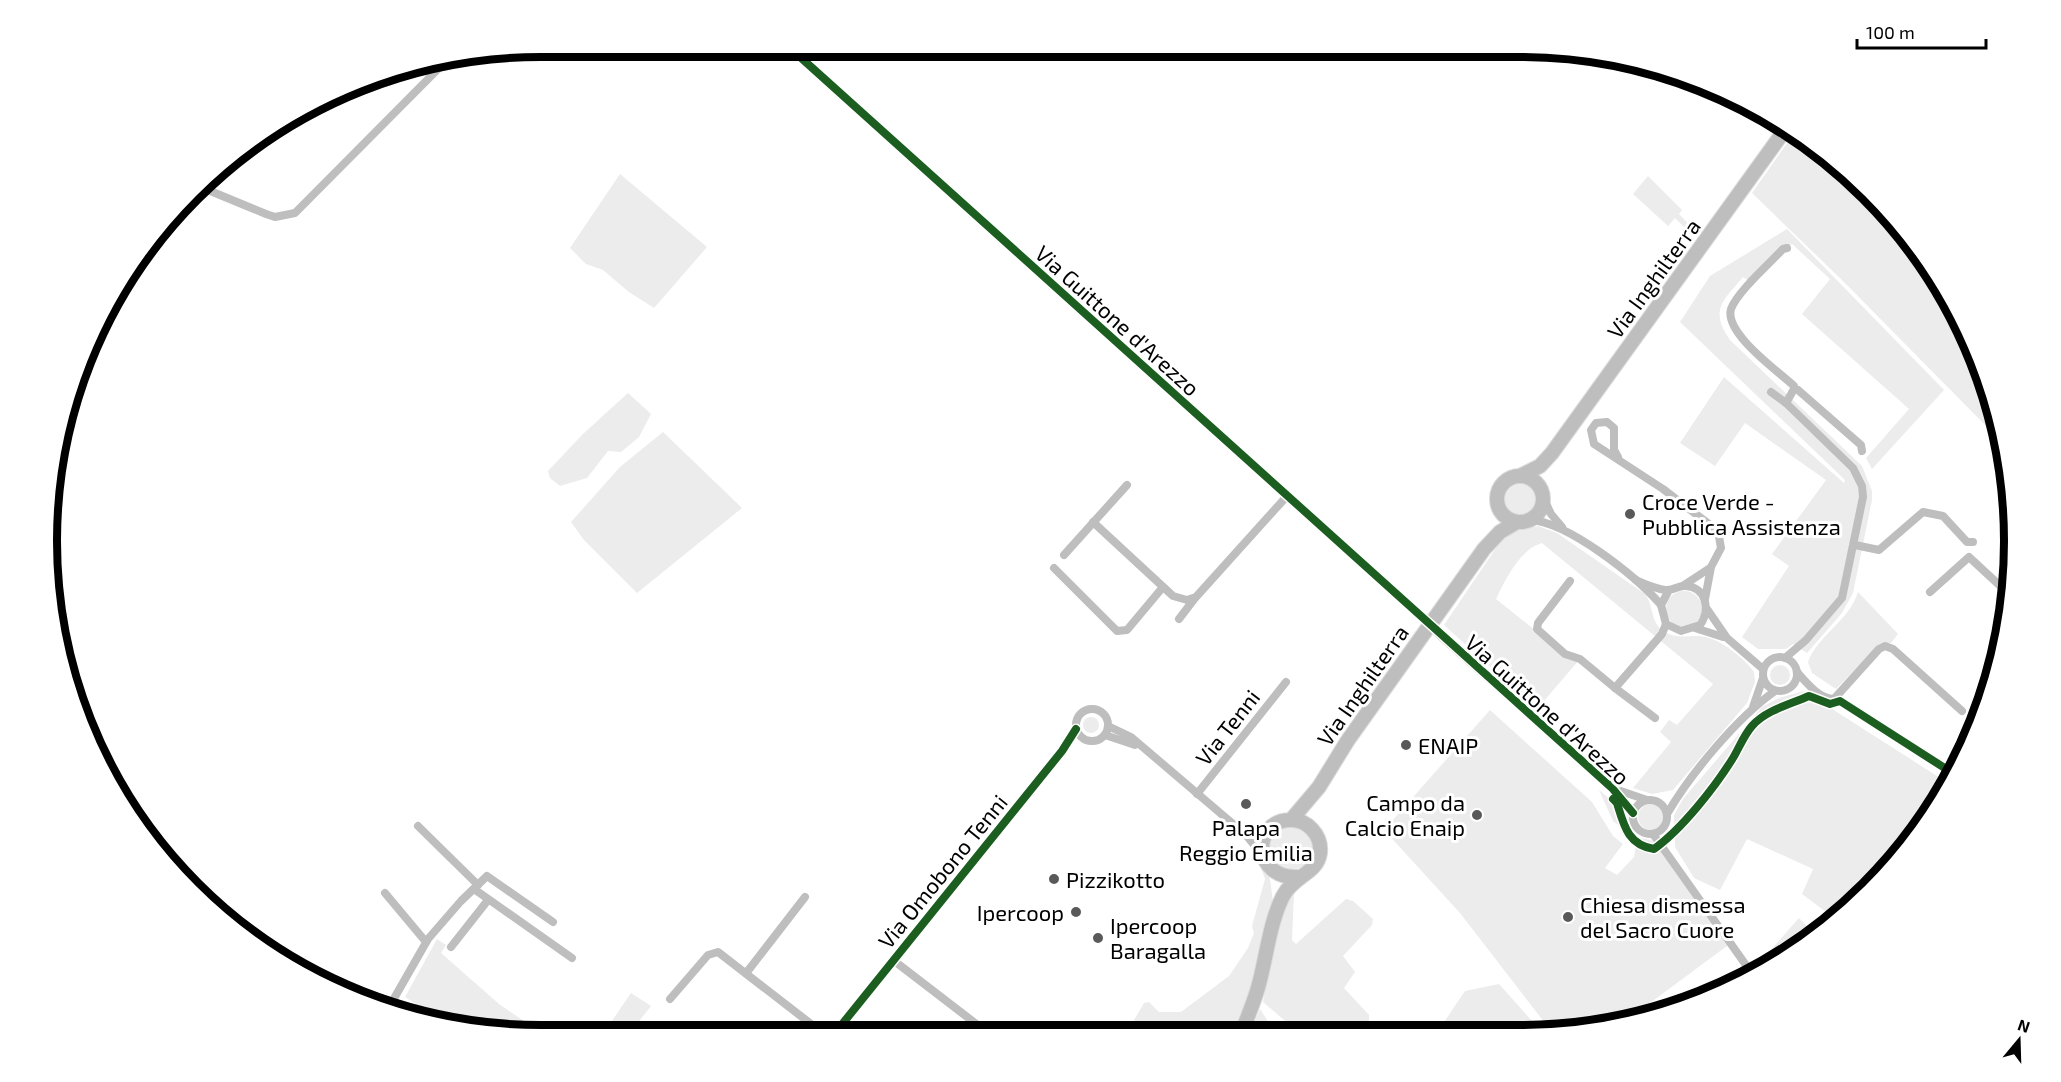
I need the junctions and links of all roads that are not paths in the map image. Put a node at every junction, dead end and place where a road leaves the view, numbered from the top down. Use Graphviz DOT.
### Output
graph roads {
  1 [pos="800,57"];
  2 [pos="439,68"];
  3 [pos="1782,134"];
  4 [pos="208,190"];
  5 [pos="1787,248"];
  6 [pos="1794,389"];
  7 [pos="1771,392"];
  8 [pos="1786,403"];
  9 [pos="1862,451"];
  10 [pos="1552,453"];
  11 [pos="1618,458"];
  12 [pos="1522,475"];
  13 [pos="1127,485"];
  14 [pos="1542,494"];
  15 [pos="1287,496"];
  16 [pos="1499,510"];
  17 [pos="1524,521"];
  18 [pos="1093,522"];
  19 [pos="1564,529"];
  20 [pos="1972,542"];
  21 [pos="1854,545"];
  22 [pos="1484,549"];
  23 [pos="1064,555"];
  24 [pos="1054,567"];
  25 [pos="1711,567"];
  26 [pos="1570,580"];
  27 [pos="1636,580"];
  28 [pos="1684,585"];
  29 [pos="1163,587"];
  30 [pos="2002,587"];
  31 [pos="1669,590"];
  32 [pos="1930,592"];
  33 [pos="1196,597"];
  34 [pos="1706,604"];
  35 [pos="1661,605"];
  36 [pos="1179,619"];
  37 [pos="1424,619"];
  38 [pos="1666,624"];
  39 [pos="1695,628"];
  40 [pos="1674,630"];
  41 [pos="1437,633"];
  42 [pos="1662,634"];
  43 [pos="1727,638"];
  44 [pos="1806,640"];
  45 [pos="1743,650"];
  46 [pos="1785,658"];
  47 [pos="1771,659"];
  48 [pos="1795,668"];
  49 [pos="1763,673"];
  50 [pos="1286,682"];
  51 [pos="1793,686"];
  52 [pos="1616,688"];
  53 [pos="1813,689"];
  54 [pos="1775,691"];
  55 [pos="1753,707"];
  56 [pos="1962,711"];
  57 [pos="1655,718"];
  58 [pos="1076,729"];
  59 [pos="1106,730"];
  60 [pos="1084,740"];
  61 [pos="1062,751"];
  62 [pos="1319,787"];
  63 [pos="1612,788"];
  64 [pos="1680,793"];
  65 [pos="1197,794"];
  66 [pos="1647,800"];
  67 [pos="1661,803"];
  68 [pos="1633,813"];
  69 [pos="1668,814"];
  70 [pos="1291,820"];
  71 [pos="1231,823"];
  72 [pos="418,826"];
  73 [pos="1269,829"];
  74 [pos="1312,829"];
  75 [pos="1657,832"];
  76 [pos="1263,856"];
  77 [pos="1271,870"];
  78 [pos="1298,877"];
  79 [pos="476,887"];
  80 [pos="385,893"];
  81 [pos="805,897"];
  82 [pos="488,900"];
  83 [pos="1276,912"];
  84 [pos="553,922"];
  85 [pos="426,942"];
  86 [pos="451,947"];
  87 [pos="572,958"];
  88 [pos="893,960"];
  89 [pos="1748,968"];
  90 [pos="747,972"];
  91 [pos="670,999"];
  92 [pos="392,1001"];
  93 [pos="813,1025"];
  94 [pos="842,1025"];
  95 [pos="978,1025"];
  96 [pos="1245,1025"];
  1 -- 15 [label="street, Via Guittone d'Arezzo"];
  2 -- 4 [label="street"];
  3 -- 10 [label="main road, Via Inghilterra"];
  5 -- 6 [label="street"];
  6 -- 8 [label="street"];
  6 -- 9 [label="street"];
  7 -- 8 [label="street"];
  8 -- 21 [label="street"];
  10 -- 12 [label="main road, Via Inghilterra"];
  10 -- 14 [label="main road, Via Inghilterra"];
  11 -- 25 [label="street"];
  12 -- 14 [label="main road"];
  12 -- 16 [label="main road, Via Inghilterra"];
  13 -- 18 [label="street"];
  14 -- 17 [label="main road, Via Inghilterra"];
  14 -- 19 [label="street"];
  15 -- 33 [label="street"];
  15 -- 37 [label="street, Via Guittone d'Arezzo"];
  16 -- 17 [label="main road"];
  16 -- 22 [label="main road, Via Inghilterra"];
  17 -- 19 [label="street"];
  17 -- 22 [label="main road, Via Inghilterra"];
  18 -- 23 [label="street"];
  18 -- 29 [label="street"];
  19 -- 27 [label="street"];
  20 -- 21 [label="street"];
  21 -- 44 [label="street"];
  22 -- 62 [label="main road, Via Inghilterra"];
  24 -- 29 [label="street"];
  25 -- 28 [label="street"];
  25 -- 34 [label="street"];
  26 -- 52 [label="street"];
  27 -- 31 [label="street"];
  27 -- 35 [label="street"];
  28 -- 31 [label="street"];
  28 -- 34 [label="street"];
  29 -- 33 [label="street"];
  30 -- 32 [label="street"];
  31 -- 35 [label="street"];
  33 -- 36 [label="street"];
  34 -- 39 [label="street"];
  34 -- 43 [label="street"];
  35 -- 38 [label="street"];
  38 -- 40 [label="street"];
  38 -- 42 [label="street"];
  39 -- 40 [label="street"];
  39 -- 43 [label="street"];
  40 -- 42 [label="street"];
  41 -- 63 [label="street, Via Guittone d'Arezzo"];
  42 -- 52 [label="street"];
  43 -- 45 [label="street"];
  44 -- 46 [label="street"];
  44 -- 48 [label="street"];
  45 -- 47 [label="street"];
  45 -- 49 [label="street"];
  46 -- 47 [label="street"];
  46 -- 48 [label="street"];
  47 -- 49 [label="street"];
  48 -- 51 [label="street"];
  48 -- 53 [label="street"];
  49 -- 54 [label="street"];
  49 -- 55 [label="street"];
  50 -- 65 [label="street, Via Tenni"];
  51 -- 53 [label="street"];
  51 -- 54 [label="street"];
  52 -- 57 [label="street"];
  53 -- 56 [label="street"];
  54 -- 55 [label="street"];
  55 -- 64 [label="street"];
  58 -- 59 [label="street, Via Omobono Tenni"];
  58 -- 60 [label="street"];
  58 -- 61 [label="street, Via Omobono Tenni"];
  59 -- 60 [label="street, Via Omobono Tenni"];
  59 -- 65 [label="street, Via Omobono Tenni"];
  60 -- 61 [label="street, Via Omobono Tenni"];
  61 -- 88 [label="street, Via Omobono Tenni"];
  62 -- 70 [label="main road, Via Inghilterra"];
  62 -- 74 [label="main road, Via Inghilterra"];
  63 -- 66 [label="street, Via Guittone d'Arezzo"];
  63 -- 68 [label="street, Via Guittone d'Arezzo"];
  64 -- 67 [label="street"];
  64 -- 69 [label="street"];
  65 -- 71 [label="street, Via Omobono Tenni"];
  66 -- 67 [label="street"];
  66 -- 68 [label="street"];
  67 -- 69 [label="street"];
  68 -- 75 [label="street"];
  69 -- 75 [label="street"];
  70 -- 73 [label="main road, Via Inghilterra"];
  70 -- 74 [label="main road"];
  71 -- 73 [label="street, Via Omobono Tenni"];
  71 -- 76 [label="street, Via Omobono Tenni"];
  72 -- 79 [label="street"];
  73 -- 76 [label="main road"];
  74 -- 78 [label="main road, Via Inghilterra"];
  75 -- 89 [label="street"];
  76 -- 77 [label="main road, Via Inghilterra"];
  77 -- 78 [label="main road"];
  77 -- 83 [label="main road, Via Inghilterra"];
  78 -- 83 [label="main road, Via Inghilterra"];
  79 -- 82 [label="street"];
  79 -- 84 [label="street"];
  79 -- 85 [label="street"];
  80 -- 85 [label="street"];
  81 -- 90 [label="street"];
  82 -- 86 [label="street"];
  82 -- 87 [label="street"];
  83 -- 96 [label="main road, Via Inghilterra"];
  85 -- 92 [label="street"];
  88 -- 94 [label="street, Via Omobono Tenni"];
  88 -- 95 [label="street"];
  90 -- 91 [label="street"];
  90 -- 93 [label="street"];
}
